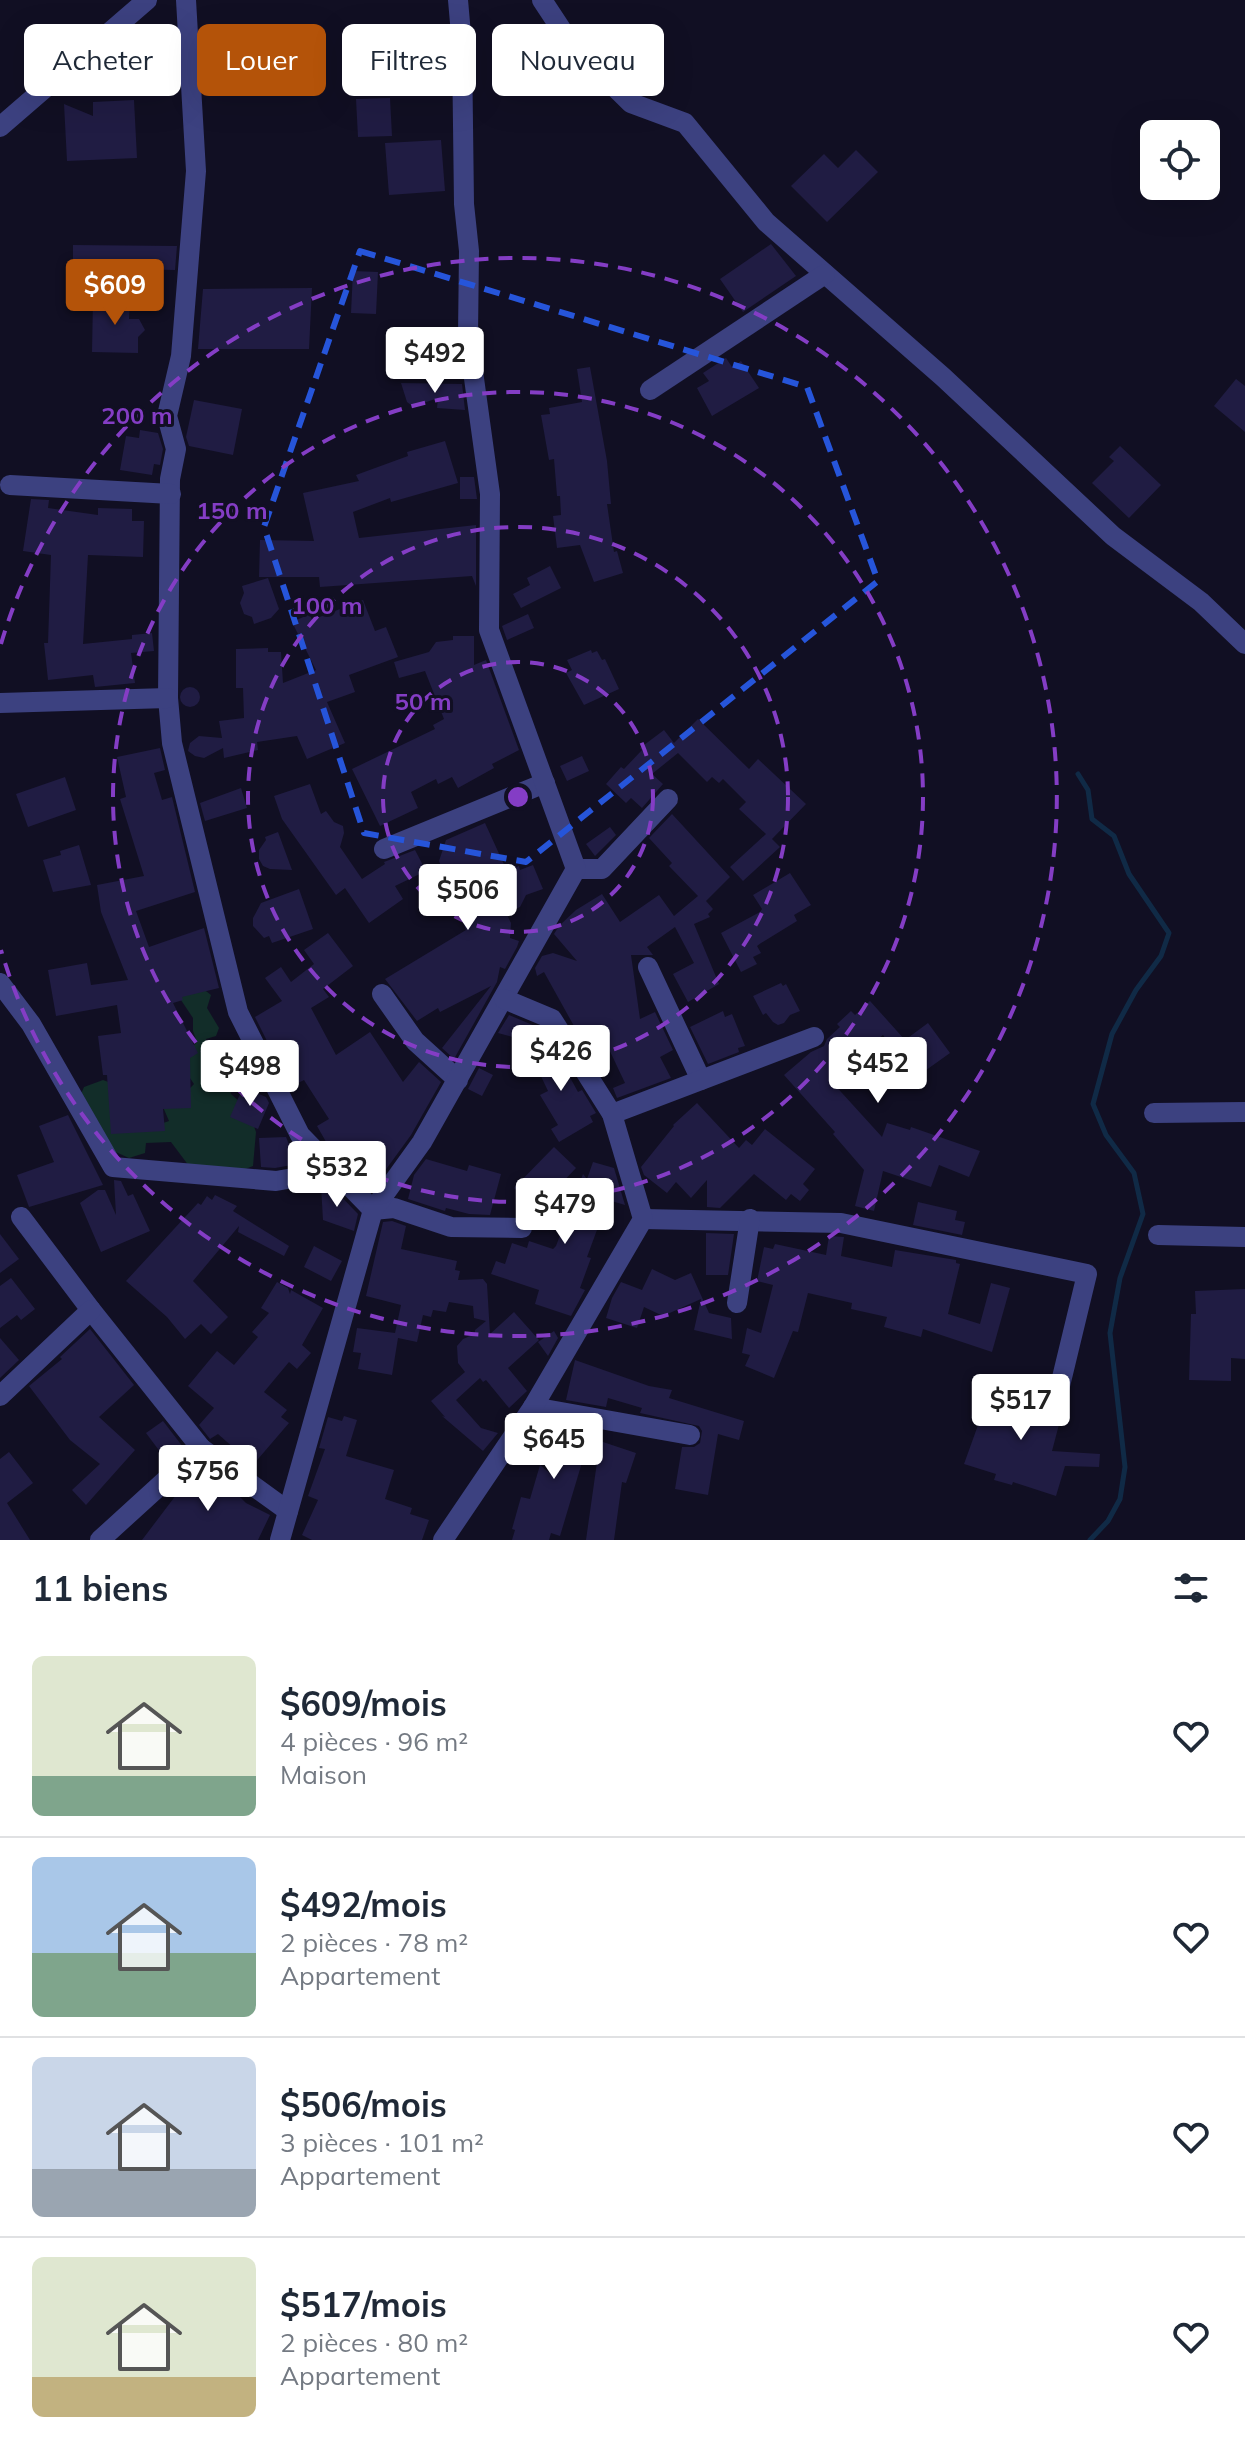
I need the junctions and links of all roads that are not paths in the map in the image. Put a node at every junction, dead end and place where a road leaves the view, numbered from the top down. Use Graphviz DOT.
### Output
graph roads {
  1 [pos="147,0"];
  2 [pos="186,0"];
  3 [pos="458,0"];
  4 [pos="542,0"];
  5 [pos="0,127"];
  6 [pos="825,274"];
  7 [pos="650,390"];
  8 [pos="10,485"];
  9 [pos="171,494"];
  10 [pos="1245,644"];
  11 [pos="168,698"];
  12 [pos="0,703"];
  13 [pos="545,783"];
  14 [pos="668,799"];
  15 [pos="384,849"];
  16 [pos="576,869"];
  17 [pos="648,967"];
  18 [pos="0,983"];
  19 [pos="382,994"];
  20 [pos="504,999"];
  21 [pos="814,1037"];
  22 [pos="458,1080"];
  23 [pos="701,1080"];
  24 [pos="1245,1112"];
  25 [pos="1154,1113"];
  26 [pos="612,1114"];
  27 [pos="333,1171"];
  28 [pos="373,1210"];
  29 [pos="21,1217"];
  30 [pos="643,1219"];
  31 [pos="750,1219"];
  32 [pos="522,1228"];
  33 [pos="1158,1235"];
  34 [pos="1245,1237"];
  35 [pos="737,1303"];
  36 [pos="91,1310"];
  37 [pos="1059,1390"];
  38 [pos="0,1396"];
  39 [pos="533,1407"];
  40 [pos="690,1435"];
  41 [pos="201,1448"];
  42 [pos="288,1511"];
  43 [pos="100,1540"];
  44 [pos="280,1540"];
  45 [pos="443,1540"];
  1 -- 5 [label="street"];
  2 -- 9 [label="street"];
  3 -- 13 [label="street"];
  4 -- 6 [label="street"];
  6 -- 7 [label="street"];
  6 -- 10 [label="street"];
  8 -- 9 [label="street"];
  9 -- 11 [label="street"];
  11 -- 12 [label="street"];
  11 -- 27 [label="street"];
  13 -- 15 [label="street"];
  13 -- 16 [label="street"];
  14 -- 16 [label="street"];
  16 -- 20 [label="street"];
  17 -- 23 [label="street"];
  18 -- 27 [label="street"];
  19 -- 22 [label="street"];
  20 -- 22 [label="street"];
  20 -- 26 [label="street"];
  21 -- 23 [label="street"];
  22 -- 28 [label="street"];
  23 -- 26 [label="street"];
  24 -- 25 [label="street"];
  26 -- 30 [label="street"];
  27 -- 28 [label="street"];
  28 -- 32 [label="street"];
  28 -- 42 [label="street"];
  29 -- 36 [label="street"];
  30 -- 31 [label="street"];
  30 -- 39 [label="street"];
  31 -- 35 [label="street"];
  31 -- 37 [label="street"];
  33 -- 34 [label="street"];
  36 -- 38 [label="street"];
  36 -- 41 [label="street"];
  39 -- 40 [label="street"];
  39 -- 45 [label="street"];
  41 -- 42 [label="street"];
  41 -- 43 [label="street"];
  42 -- 44 [label="street"];
}
